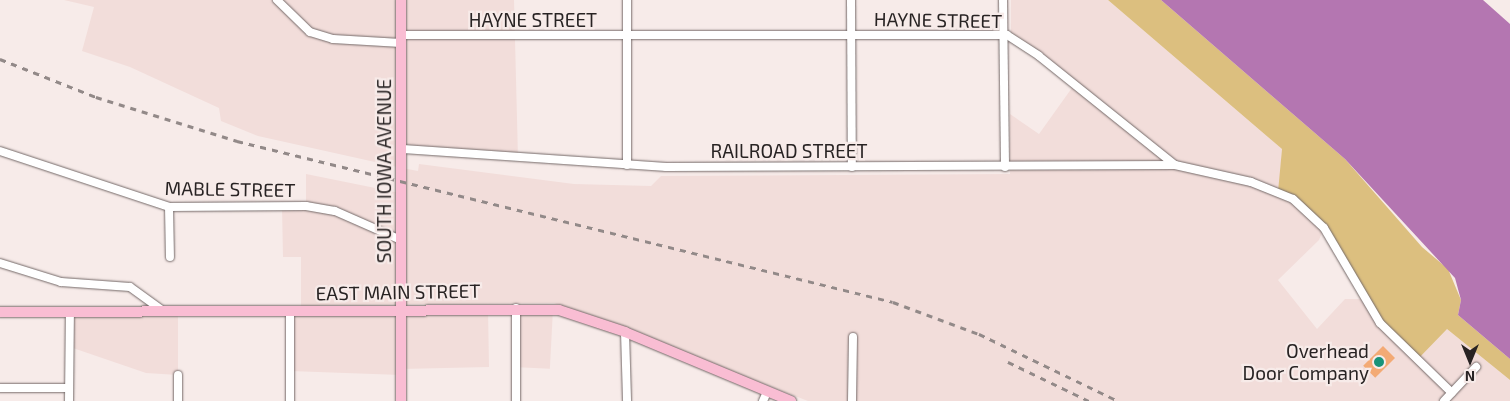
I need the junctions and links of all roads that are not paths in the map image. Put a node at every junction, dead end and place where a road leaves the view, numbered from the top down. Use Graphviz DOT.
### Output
graph roads {
  1 [pos="277,0"];
  2 [pos="401,0"];
  3 [pos="627,0"];
  4 [pos="851,0"];
  5 [pos="1004,0"];
  6 [pos="1004,35"];
  7 [pos="627,36"];
  8 [pos="851,36"];
  9 [pos="401,39"];
  10 [pos="403,149"];
  11 [pos="0,151"];
  12 [pos="627,165"];
  13 [pos="1175,165"];
  14 [pos="852,167"];
  15 [pos="1005,168"];
  16 [pos="170,207"];
  17 [pos="401,240"];
  18 [pos="170,257"];
  19 [pos="0,263"];
  20 [pos="516,308"];
  21 [pos="290,310"];
  22 [pos="404,310"];
  23 [pos="163,311"];
  24 [pos="0,312"];
  25 [pos="70,312"];
  26 [pos="625,332"];
  27 [pos="853,337"];
  28 [pos="1476,367"];
  29 [pos="178,374"];
  30 [pos="0,388"];
  31 [pos="69,388"];
  32 [pos="1452,393"];
  33 [pos="765,396"];
  34 [pos="69,401"];
  35 [pos="178,401"];
  36 [pos="290,401"];
  37 [pos="401,401"];
  38 [pos="516,401"];
  39 [pos="627,401"];
  40 [pos="790,401"];
  41 [pos="852,401"];
  42 [pos="1444,401"];
  1 -- 9 [label="street, HAYNE STREET"];
  2 -- 9 [label="main road, SOUTH IOWA AVENUE"];
  3 -- 7 [label="street"];
  4 -- 8 [label="street"];
  5 -- 6 [label="street"];
  6 -- 8 [label="street, HAYNE STREET"];
  6 -- 13 [label="street, HAYNE STREET"];
  6 -- 15 [label="street"];
  7 -- 8 [label="street, HAYNE STREET"];
  7 -- 9 [label="street, HAYNE STREET"];
  7 -- 12 [label="street"];
  8 -- 14 [label="street"];
  9 -- 10 [label="main road, SOUTH IOWA AVENUE"];
  10 -- 12 [label="street, RAILROAD STREET"];
  10 -- 17 [label="main road, SOUTH IOWA AVENUE"];
  11 -- 16 [label="street, MABLE STREET"];
  12 -- 14 [label="street, RAILROAD STREET"];
  13 -- 15 [label="street, RAILROAD STREET"];
  13 -- 32 [label="street, HAYNE STREET"];
  14 -- 15 [label="street, RAILROAD STREET"];
  16 -- 17 [label="street, MABLE STREET"];
  16 -- 18 [label="street"];
  17 -- 22 [label="main road, SOUTH IOWA AVENUE"];
  19 -- 23 [label="street"];
  20 -- 22 [label="main road, EAST MAIN STREET"];
  20 -- 26 [label="main road, EAST MAIN STREET"];
  20 -- 38 [label="street"];
  21 -- 22 [label="main road, EAST MAIN STREET"];
  21 -- 23 [label="main road, EAST MAIN STREET"];
  21 -- 36 [label="street"];
  22 -- 37 [label="main road, SOUTH IOWA AVENUE"];
  23 -- 25 [label="main road, EAST MAIN STREET"];
  24 -- 25 [label="main road, EAST MAIN STREET"];
  25 -- 31 [label="street"];
  26 -- 33 [label="main road, EAST MAIN STREET"];
  26 -- 39 [label="street"];
  27 -- 41 [label="street"];
  28 -- 32 [label="street"];
  29 -- 35 [label="street"];
  30 -- 31 [label="street"];
  31 -- 34 [label="street"];
  32 -- 42 [label="street"];
  33 -- 40 [label="main road, EAST MAIN STREET"];
}
